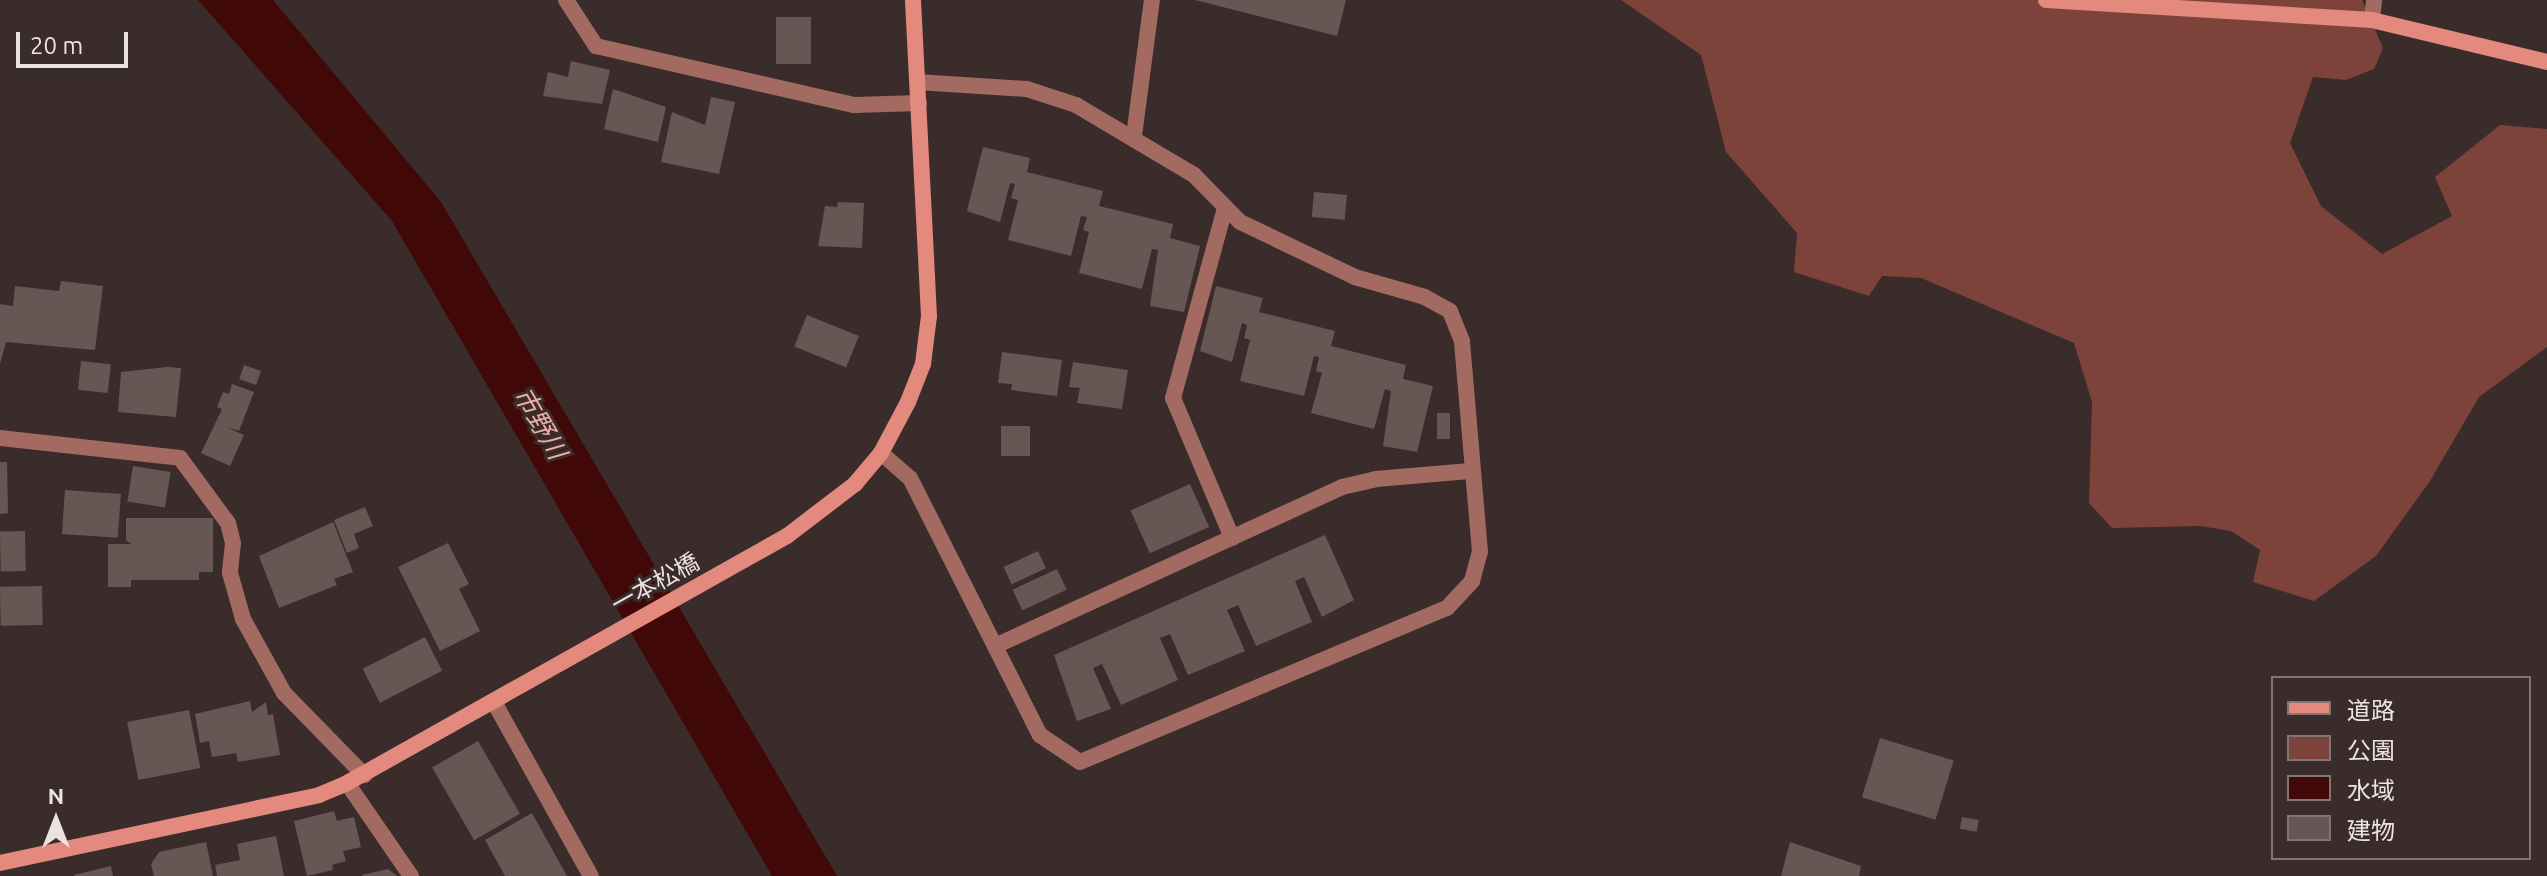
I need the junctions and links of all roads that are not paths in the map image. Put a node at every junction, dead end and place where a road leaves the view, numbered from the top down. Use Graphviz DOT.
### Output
graph roads {
  1 [pos="566,0"];
  2 [pos="913,0"];
  3 [pos="1152,0"];
  4 [pos="2046,0"];
  5 [pos="2374,0"];
  6 [pos="2372,20"];
  7 [pos="2547,62"];
  8 [pos="917,82"];
  9 [pos="919,103"];
  10 [pos="1134,136"];
  11 [pos="1225,208"];
  12 [pos="0,438"];
  13 [pos="881,453"];
  14 [pos="1470,471"];
  15 [pos="1232,538"];
  16 [pos="995,646"];
  17 [pos="494,702"];
  18 [pos="364,775"];
  19 [pos="347,783"];
  20 [pos="0,863"];
  21 [pos="411,876"];
  22 [pos="591,876"];
  1 -- 9 [label="street"];
  2 -- 8 [label="street, 一本松橋"];
  3 -- 10 [label="street"];
  4 -- 6 [label="street"];
  5 -- 6 [label="street"];
  6 -- 7 [label="street"];
  8 -- 9 [label="street, 一本松橋"];
  8 -- 10 [label="street"];
  9 -- 13 [label="street, 一本松橋"];
  10 -- 11 [label="street"];
  11 -- 14 [label="street"];
  11 -- 15 [label="street"];
  12 -- 18 [label="street"];
  13 -- 16 [label="street"];
  13 -- 17 [label="street, 一本松橋"];
  14 -- 15 [label="street"];
  14 -- 16 [label="street"];
  15 -- 16 [label="street"];
  17 -- 18 [label="street, 一本松橋"];
  17 -- 22 [label="street"];
  18 -- 19 [label="street, 一本松橋"];
  19 -- 20 [label="street, 一本松橋"];
  19 -- 21 [label="street"];
}
